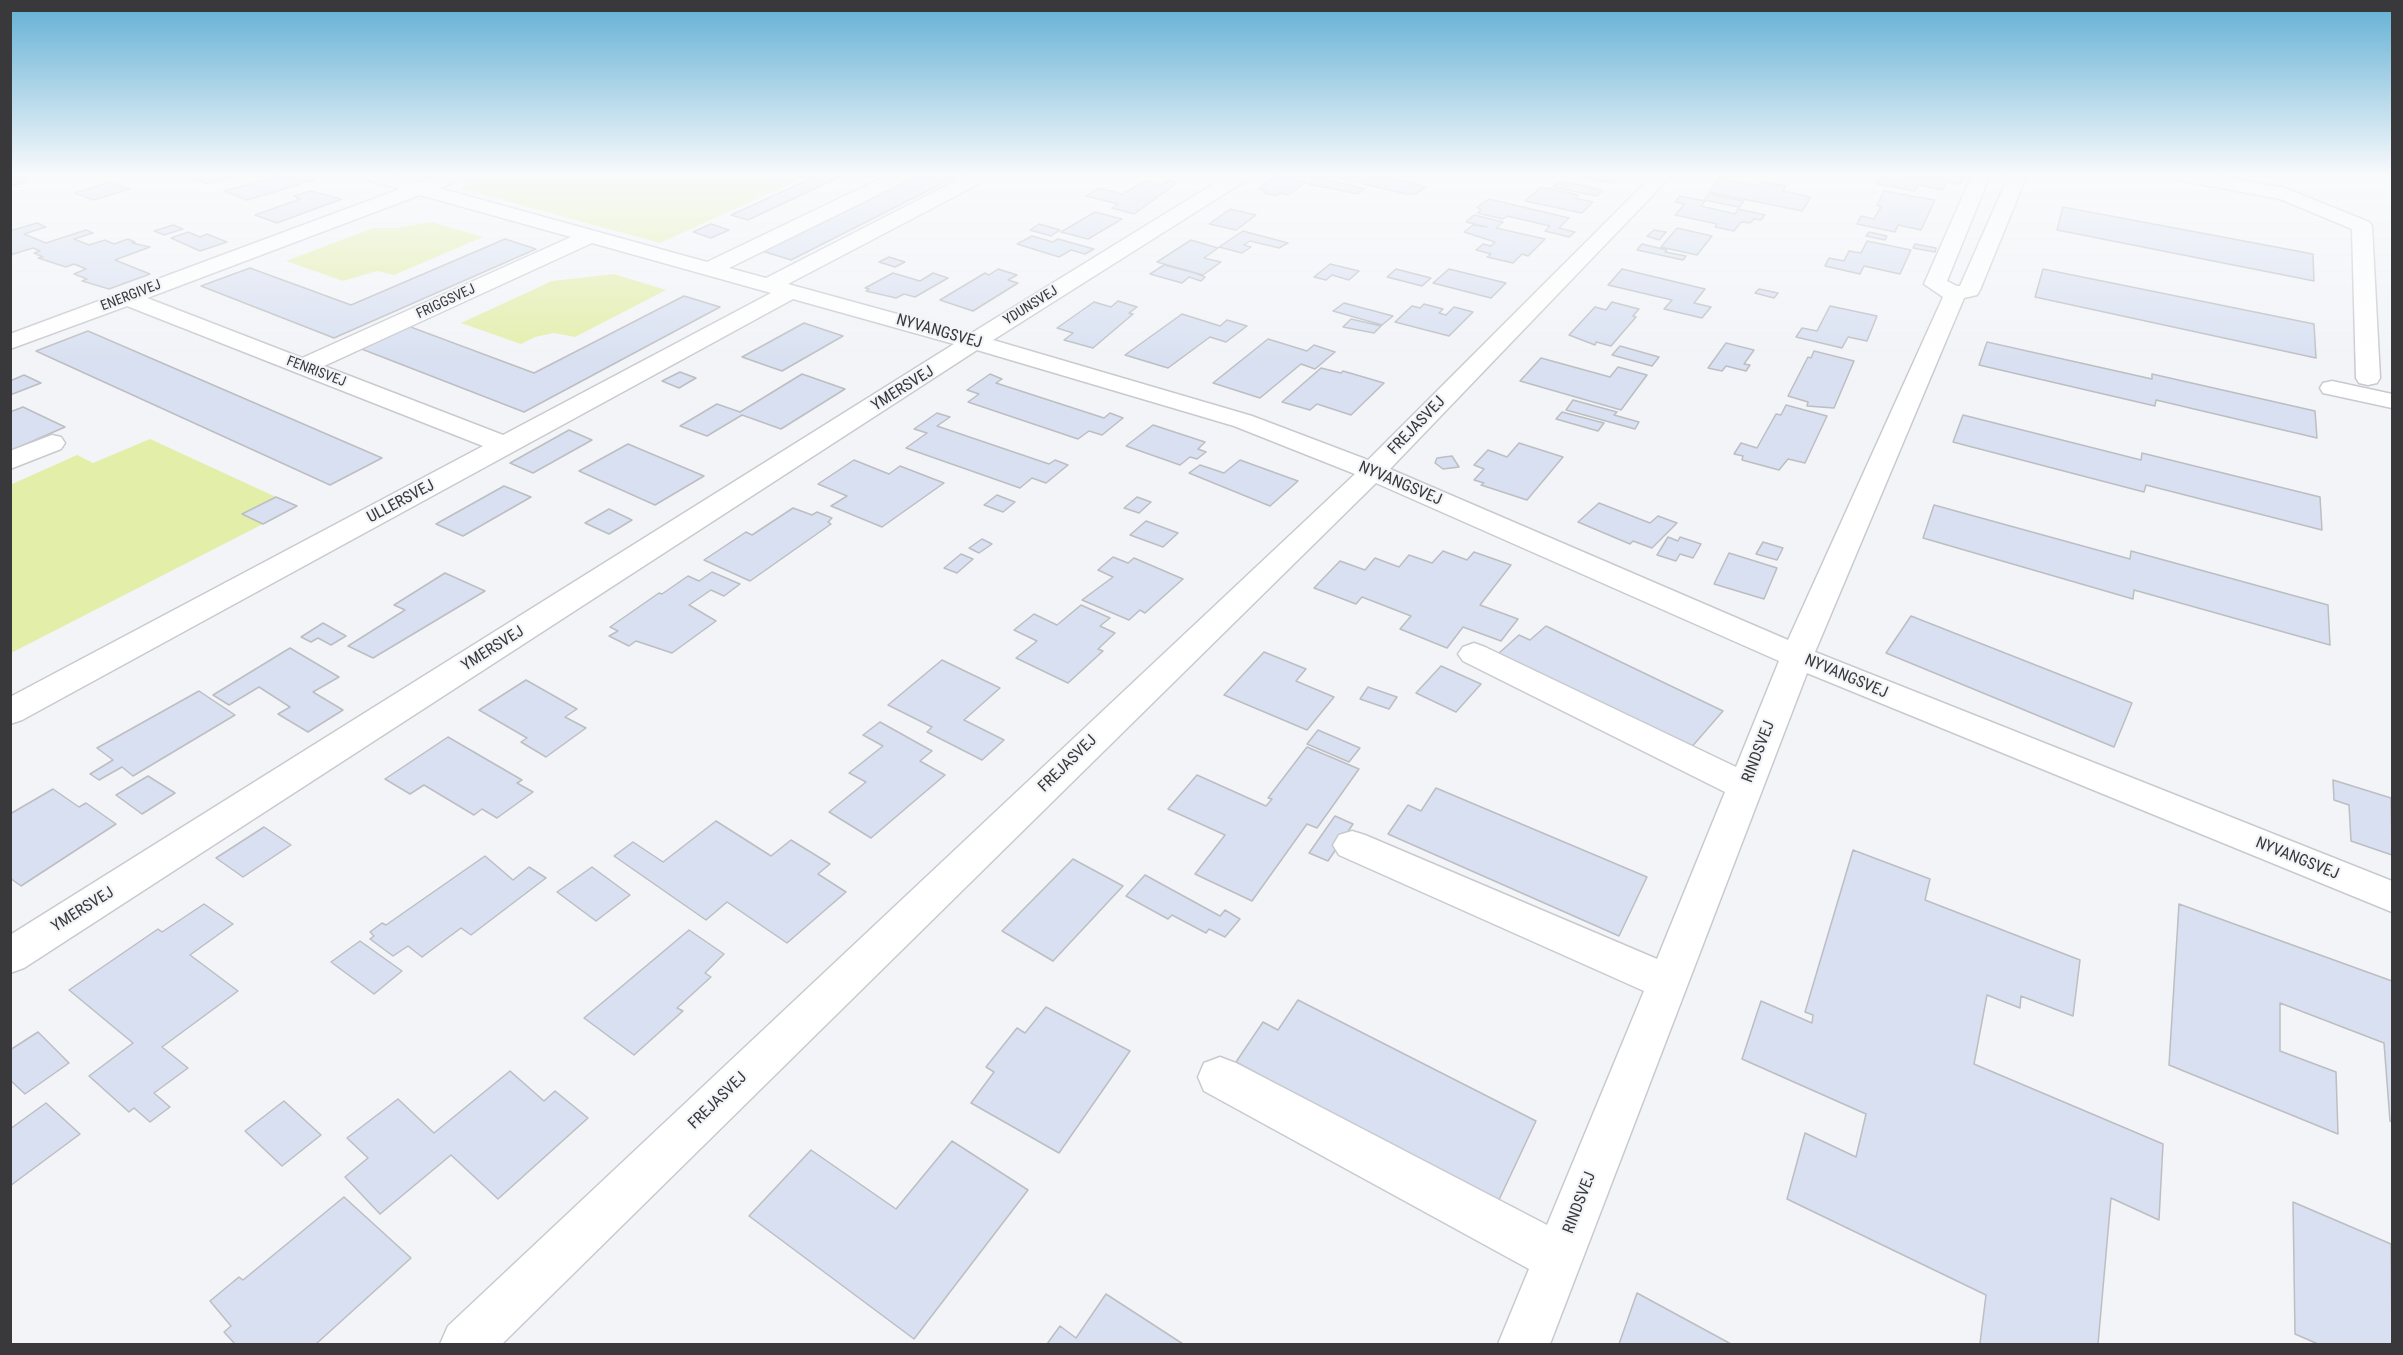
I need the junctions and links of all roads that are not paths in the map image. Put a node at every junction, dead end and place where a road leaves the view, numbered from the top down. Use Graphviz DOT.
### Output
graph roads {
  1 [pos="286,238"];
  2 [pos="584,238"];
  3 [pos="597,238"];
  4 [pos="771,238"];
  5 [pos="869,238"];
  6 [pos="1140,238"];
  7 [pos="1601,238"];
  8 [pos="1954,238"];
  9 [pos="1991,238"];
  10 [pos="2362,238"];
  11 [pos="709,268"];
  12 [pos="780,288"];
  13 [pos="1954,294"];
  14 [pos="127,298"];
  15 [pos="10,342"];
  16 [pos="974,342"];
  17 [pos="302,367"];
  18 [pos="2368,378"];
  19 [pos="2332,388"];
  20 [pos="2392,401"];
  21 [pos="52,443"];
  22 [pos="505,445"];
  23 [pos="10,461"];
  24 [pos="1372,471"];
  25 [pos="1474,654"];
  26 [pos="1797,657"];
  27 [pos="10,712"];
  28 [pos="1746,787"];
  29 [pos="1352,845"];
  30 [pos="2392,897"];
  31 [pos="10,956"];
  32 [pos="1667,982"];
  33 [pos="1220,1077"];
  34 [pos="1559,1258"];
  35 [pos="466,1344"];
  36 [pos="1524,1344"];
  1 -- 14 [label="street, ENERGIVEJ"];
  2 -- 17 [label="street, FRIGGSVEJ"];
  3 -- 11 [label="street, NYVANGSVEJ"];
  4 -- 11 [label="street"];
  5 -- 12 [label="street, ULLERSVEJ"];
  6 -- 16 [label="street, YDUNSVEJ"];
  7 -- 24 [label="street, FREJASVEJ"];
  8 -- 13 [label="street"];
  9 -- 13 [label="street"];
  10 -- 18 [label="street"];
  11 -- 12 [label="street, NYVANGSVEJ"];
  12 -- 16 [label="street, NYVANGSVEJ"];
  12 -- 22 [label="street, ULLERSVEJ"];
  13 -- 26 [label="street, RINDSVEJ"];
  14 -- 15 [label="street, ENERGIVEJ"];
  14 -- 17 [label="street, FENRISVEJ"];
  16 -- 24 [label="street, NYVANGSVEJ"];
  16 -- 31 [label="street, YMERSVEJ"];
  17 -- 22 [label="street, FENRISVEJ"];
  19 -- 20 [label="street"];
  21 -- 23 [label="street"];
  22 -- 27 [label="street, ULLERSVEJ"];
  24 -- 26 [label="street, NYVANGSVEJ"];
  24 -- 35 [label="street, FREJASVEJ"];
  25 -- 28 [label="street"];
  26 -- 28 [label="street, RINDSVEJ"];
  26 -- 30 [label="street, NYVANGSVEJ"];
  28 -- 32 [label="street, RINDSVEJ"];
  29 -- 32 [label="street"];
  32 -- 34 [label="street, RINDSVEJ"];
  33 -- 34 [label="street"];
  34 -- 36 [label="street, RINDSVEJ"];
}
